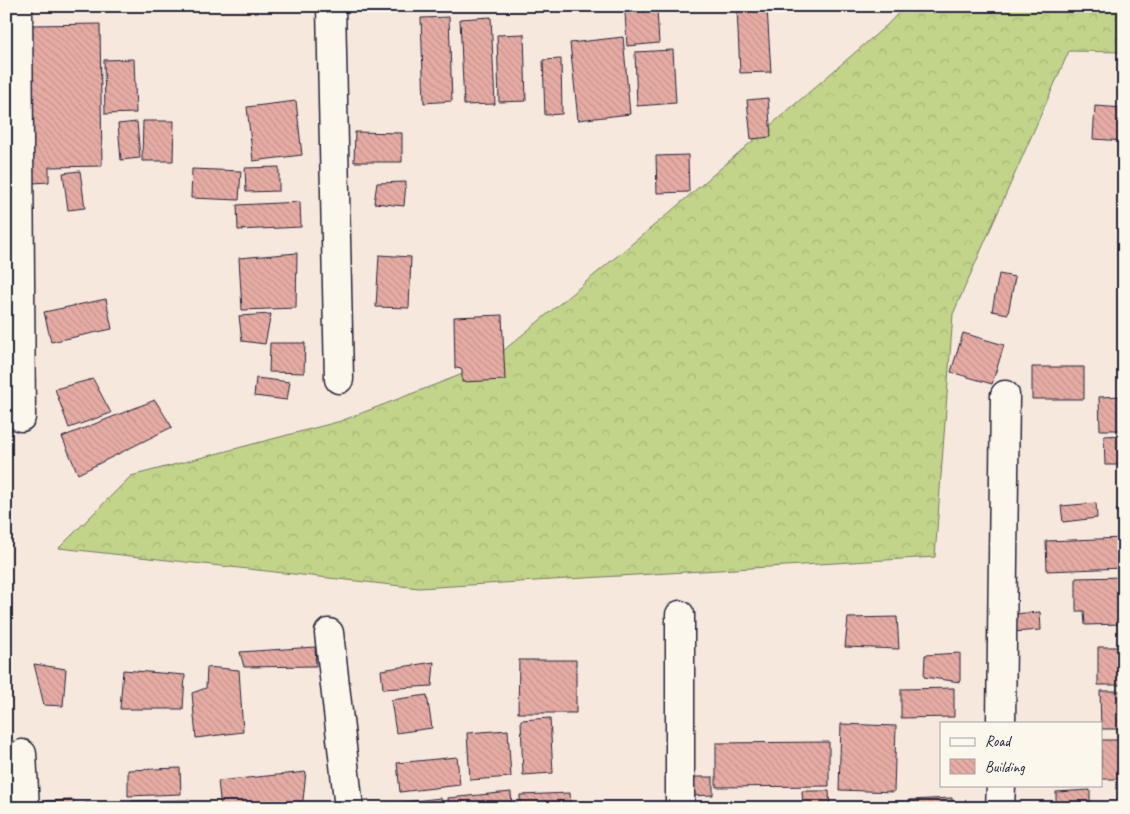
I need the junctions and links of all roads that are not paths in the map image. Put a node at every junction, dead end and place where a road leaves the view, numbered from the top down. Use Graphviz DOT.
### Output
graph roads {
  1 [pos="18,6"];
  2 [pos="331,6"];
  3 [pos="340,379"];
  4 [pos="1005,395"];
  5 [pos="21,417"];
  6 [pos="680,615"];
  7 [pos="330,634"];
  8 [pos="1001,722"];
  9 [pos="22,754"];
  10 [pos="1001,786"];
  11 [pos="25,808"];
  12 [pos="349,808"];
  13 [pos="680,808"];
  14 [pos="1000,808"];
  1 -- 5 [label="street"];
  2 -- 3 [label="street"];
  4 -- 8 [label="street"];
  6 -- 13 [label="street"];
  7 -- 12 [label="street"];
  9 -- 11 [label="street"];
  10 -- 14 [label="street"];
}
